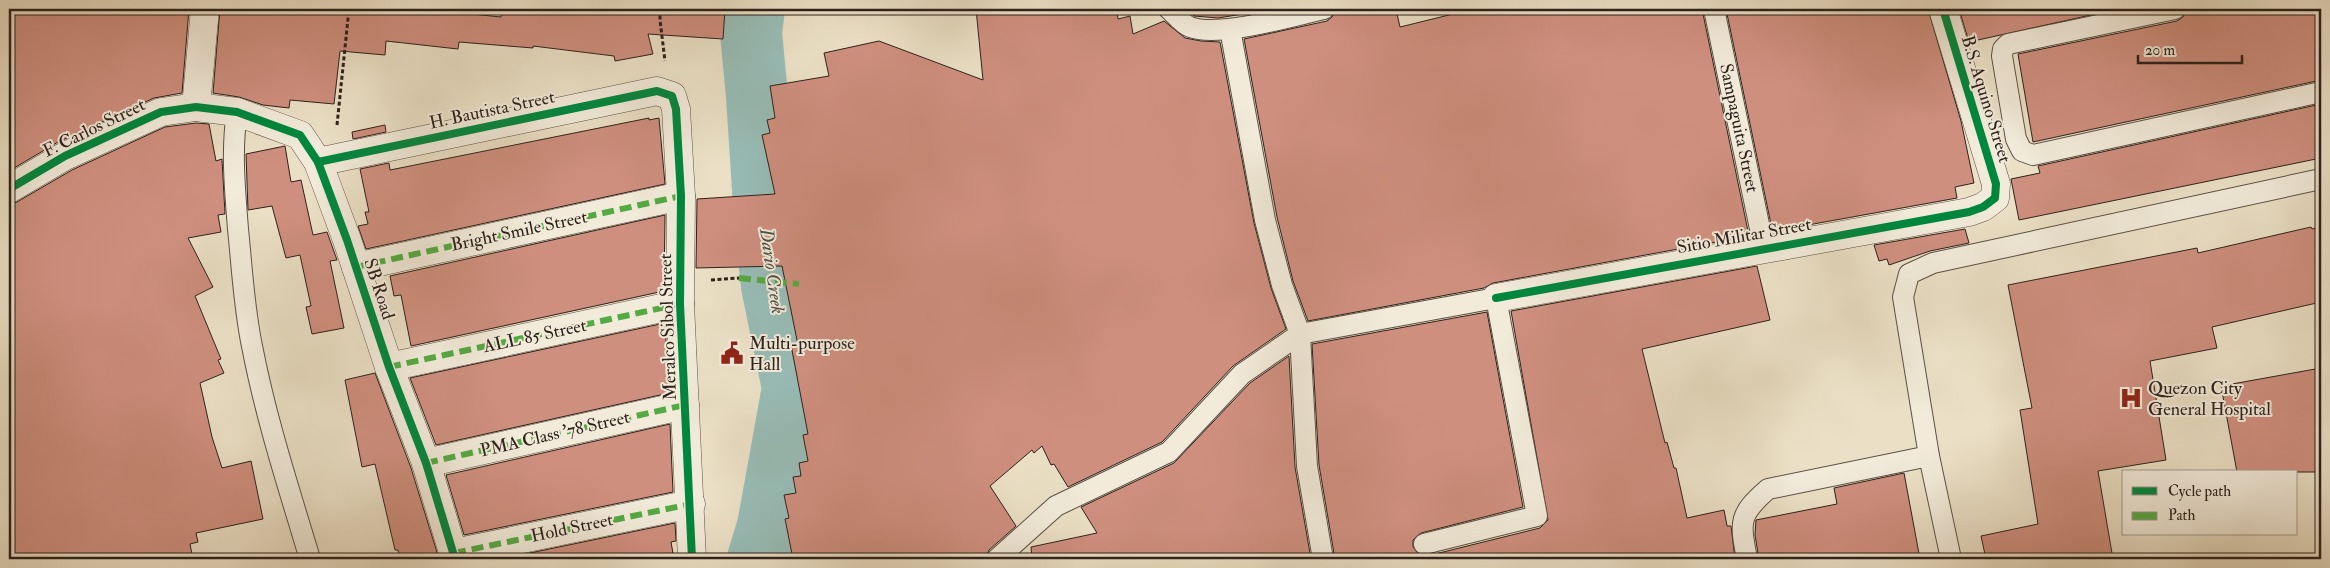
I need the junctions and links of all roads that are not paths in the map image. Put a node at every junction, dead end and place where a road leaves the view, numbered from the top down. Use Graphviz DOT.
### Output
graph roads {
  1 [pos="205,9"];
  2 [pos="1169,9"];
  3 [pos="1324,9"];
  4 [pos="1714,9"];
  5 [pos="1942,9"];
  6 [pos="2175,9"];
  7 [pos="1230,29"];
  8 [pos="2321,92"];
  9 [pos="672,96"];
  10 [pos="196,107"];
  11 [pos="237,112"];
  12 [pos="325,160"];
  13 [pos="2321,179"];
  14 [pos="9,189"];
  15 [pos="682,196"];
  16 [pos="1994,198"];
  17 [pos="1764,248"];
  18 [pos="356,267"];
  19 [pos="1496,298"];
  20 [pos="680,304"];
  21 [pos="1300,334"];
  22 [pos="389,367"];
  23 [pos="685,404"];
  24 [pos="1929,456"];
  25 [pos="426,463"];
  26 [pos="691,504"];
  27 [pos="1424,544"];
  28 [pos="455,556"];
  29 [pos="310,559"];
  30 [pos="692,559"];
  31 [pos="997,559"];
  32 [pos="1323,559"];
  33 [pos="1747,559"];
  34 [pos="1952,559"];
  1 -- 10 [label="street"];
  2 -- 7 [label="lane"];
  3 -- 7 [label="lane"];
  4 -- 17 [label="lane, Sampaguita Street"];
  5 -- 16 [label="street, B.S. Aquino Street"];
  6 -- 8 [label="lane"];
  7 -- 21 [label="lane"];
  9 -- 12 [label="street, H. Bautista Street"];
  9 -- 15 [label="street, Meralco Sibol Street"];
  10 -- 11 [label="street, SB Road"];
  10 -- 14 [label="street, F. Carlos Street"];
  11 -- 12 [label="street, SB Road"];
  11 -- 29 [label="lane"];
  12 -- 18 [label="street, SB Road"];
  13 -- 24 [label="lane"];
  15 -- 18 [label="street, Bright Smile Street"];
  15 -- 20 [label="street, Meralco Sibol Street"];
  16 -- 17 [label="street, Sitio Militar Street"];
  17 -- 19 [label="street, Sitio Militar Street"];
  18 -- 22 [label="street, SB Road"];
  19 -- 21 [label="lane, Sitio Militar Street"];
  19 -- 27 [label="lane"];
  20 -- 22 [label="street, ALL 85 Street"];
  20 -- 23 [label="street, Meralco Sibol Street"];
  21 -- 31 [label="lane"];
  21 -- 32 [label="lane"];
  22 -- 25 [label="street, SB Road"];
  23 -- 25 [label="street, PMA Class '78 Street"];
  23 -- 26 [label="street, Meralco Sibol Street"];
  24 -- 33 [label="lane"];
  24 -- 34 [label="lane"];
  25 -- 28 [label="street, SB Road"];
  26 -- 28 [label="street, Hold Street"];
  26 -- 30 [label="street, Meralco Sibol Street"];
}
